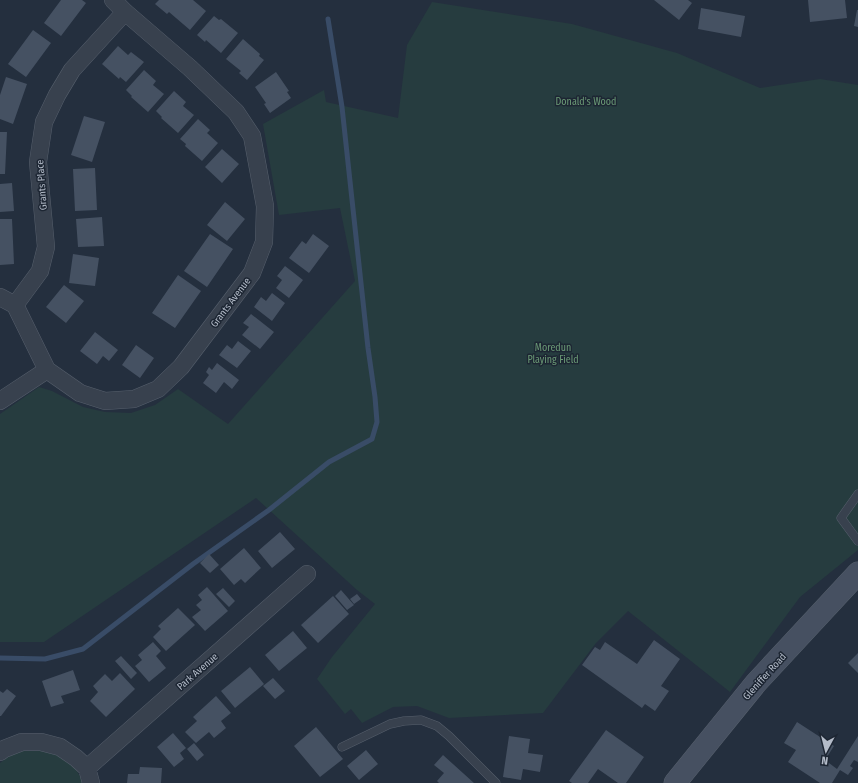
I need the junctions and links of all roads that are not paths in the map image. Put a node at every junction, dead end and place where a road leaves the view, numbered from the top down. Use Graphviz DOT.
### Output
graph roads {
  1 [pos="113,0"];
  2 [pos="125,12"];
  3 [pos="7,301"];
  4 [pos="47,370"];
  5 [pos="0,401"];
  6 [pos="858,494"];
  7 [pos="858,541"];
  8 [pos="858,573"];
  9 [pos="307,574"];
  10 [pos="342,747"];
  11 [pos="0,752"];
  12 [pos="89,776"];
  13 [pos="496,783"];
  14 [pos="675,783"];
  1 -- 2 [label="street, Grants Avenue"];
  2 -- 3 [label="street, Grants Place"];
  2 -- 4 [label="street, Grants Avenue"];
  3 -- 4 [label="street, Grants Avenue"];
  4 -- 5 [label="street"];
  6 -- 7 [label="lane"];
  8 -- 14 [label="street, Gleniffer Road"];
  9 -- 12 [label="street, Park Avenue"];
  10 -- 13 [label="lane"];
  11 -- 12 [label="street, Park Avenue"];
}
